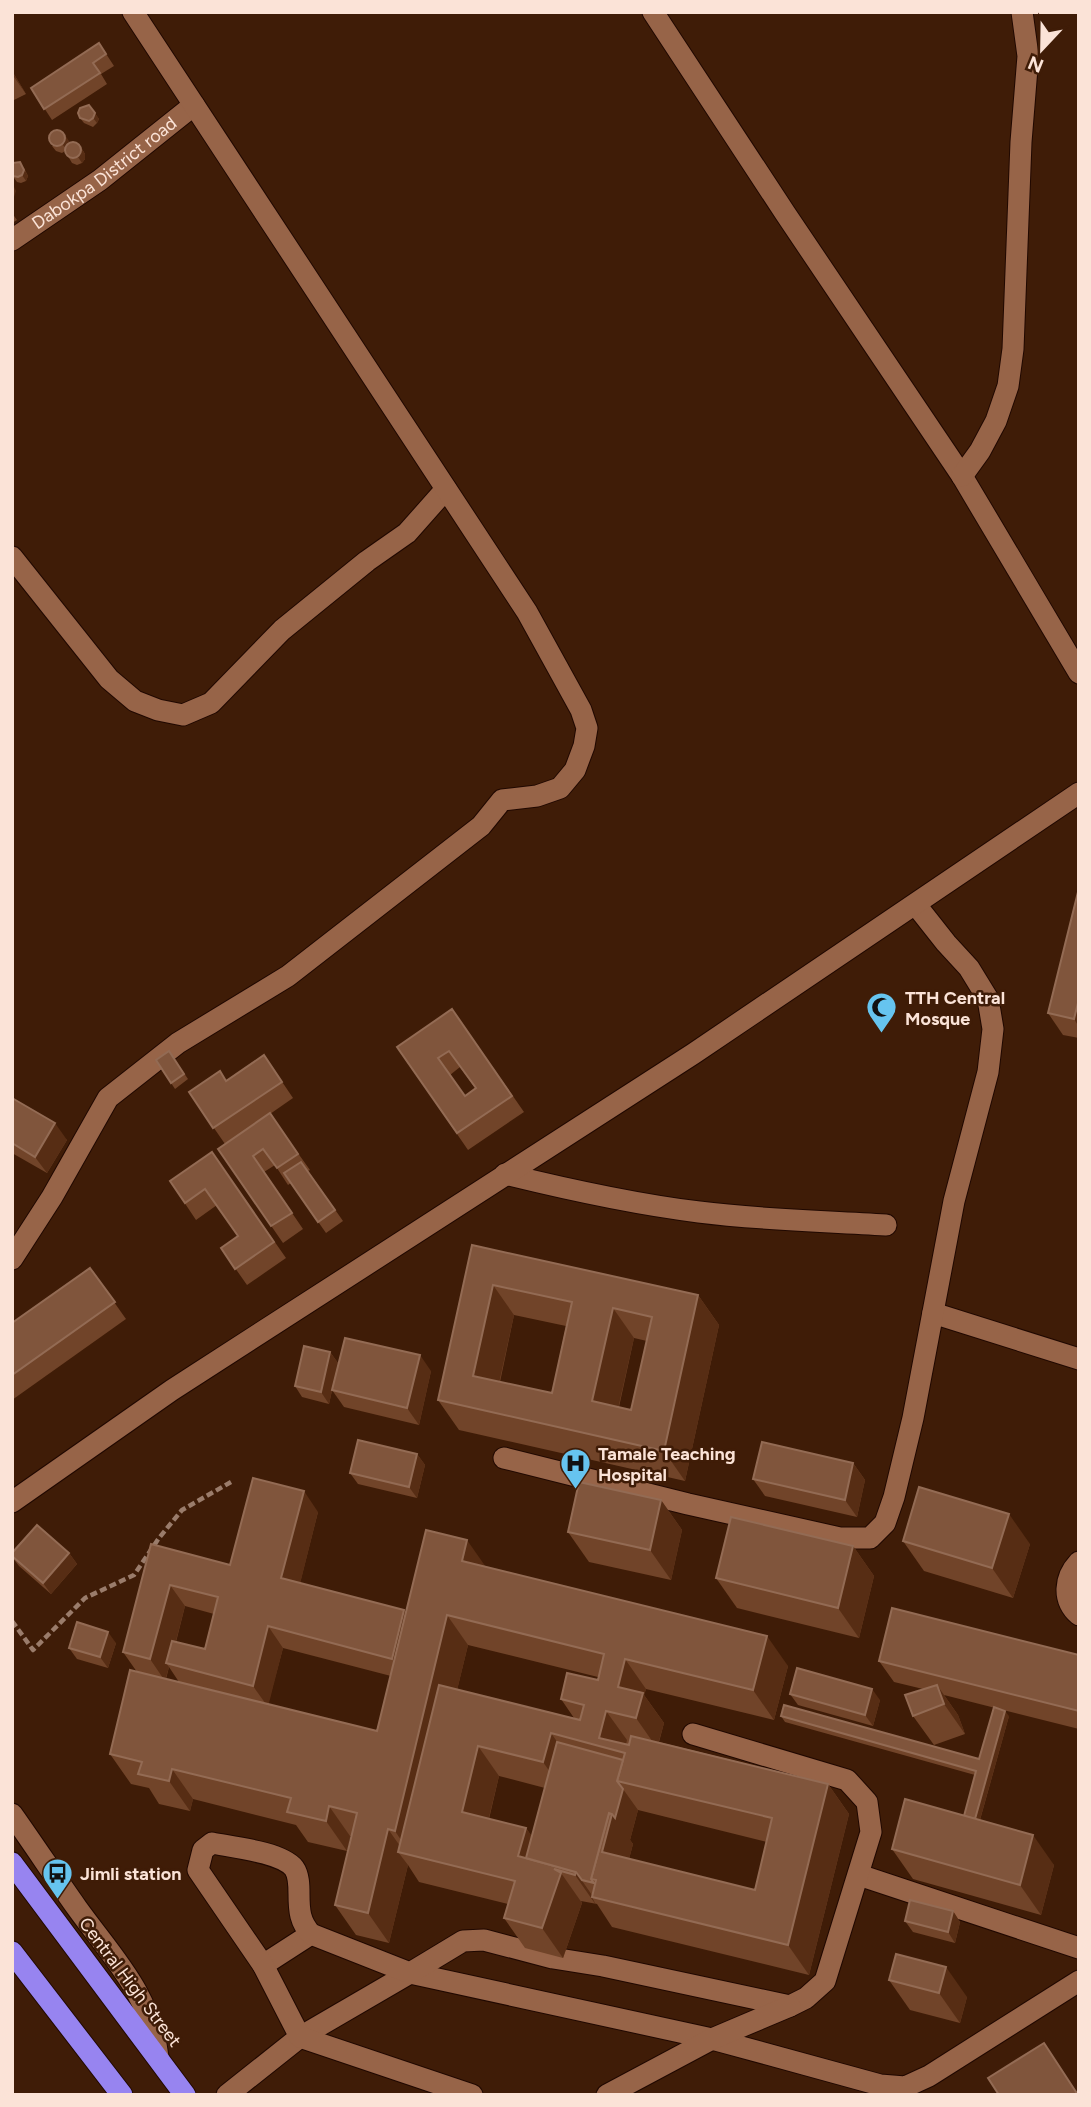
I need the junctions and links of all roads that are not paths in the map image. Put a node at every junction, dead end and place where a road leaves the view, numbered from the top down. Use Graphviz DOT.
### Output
graph roads {
  1 [pos="133,12"];
  2 [pos="653,12"];
  3 [pos="1022,12"];
  4 [pos="194,105"];
  5 [pos="12,240"];
  6 [pos="962,476"];
  7 [pos="446,489"];
  8 [pos="12,557"];
  9 [pos="1079,673"];
  10 [pos="1079,793"];
  11 [pos="916,905"];
  12 [pos="506,1174"];
  13 [pos="886,1225"];
  14 [pos="12,1259"];
  15 [pos="933,1312"];
  16 [pos="1079,1359"];
  17 [pos="504,1458"];
  18 [pos="12,1502"];
  19 [pos="1079,1562"];
  20 [pos="1079,1615"];
  21 [pos="694,1734"];
  22 [pos="12,1814"];
  23 [pos="12,1863"];
  24 [pos="859,1875"];
  25 [pos="311,1934"];
  26 [pos="1079,1948"];
  27 [pos="12,1952"];
  28 [pos="263,1965"];
  29 [pos="410,1973"];
  30 [pos="1079,1982"];
  31 [pos="790,2006"];
  32 [pos="300,2038"];
  33 [pos="712,2039"];
  34 [pos="158,2057"];
  35 [pos="122,2095"];
  36 [pos="185,2095"];
  37 [pos="227,2095"];
  38 [pos="472,2095"];
  39 [pos="607,2095"];
  1 -- 4 [label="street"];
  2 -- 6 [label="street"];
  3 -- 6 [label="street"];
  4 -- 5 [label="street, Dabokpa District road"];
  4 -- 7 [label="street"];
  6 -- 9 [label="street"];
  7 -- 8 [label="street"];
  7 -- 14 [label="street"];
  10 -- 11 [label="street"];
  11 -- 12 [label="street"];
  11 -- 15 [label="street"];
  12 -- 13 [label="street"];
  12 -- 18 [label="street"];
  15 -- 16 [label="street"];
  15 -- 17 [label="street"];
  19 -- 20 [label="street"];
  21 -- 24 [label="street"];
  22 -- 34 [label="street"];
  23 -- 34 [label="highway, Central High Street"];
  24 -- 26 [label="street"];
  24 -- 31 [label="street"];
  25 -- 28 [label="street"];
  25 -- 28 [label="street"];
  25 -- 29 [label="street"];
  27 -- 35 [label="highway"];
  28 -- 32 [label="street"];
  29 -- 31 [label="street"];
  29 -- 32 [label="street"];
  29 -- 33 [label="street"];
  30 -- 33 [label="street"];
  31 -- 33 [label="street"];
  32 -- 37 [label="street"];
  32 -- 38 [label="street"];
  33 -- 39 [label="street"];
  34 -- 36 [label="highway, Central High Street"];
}
